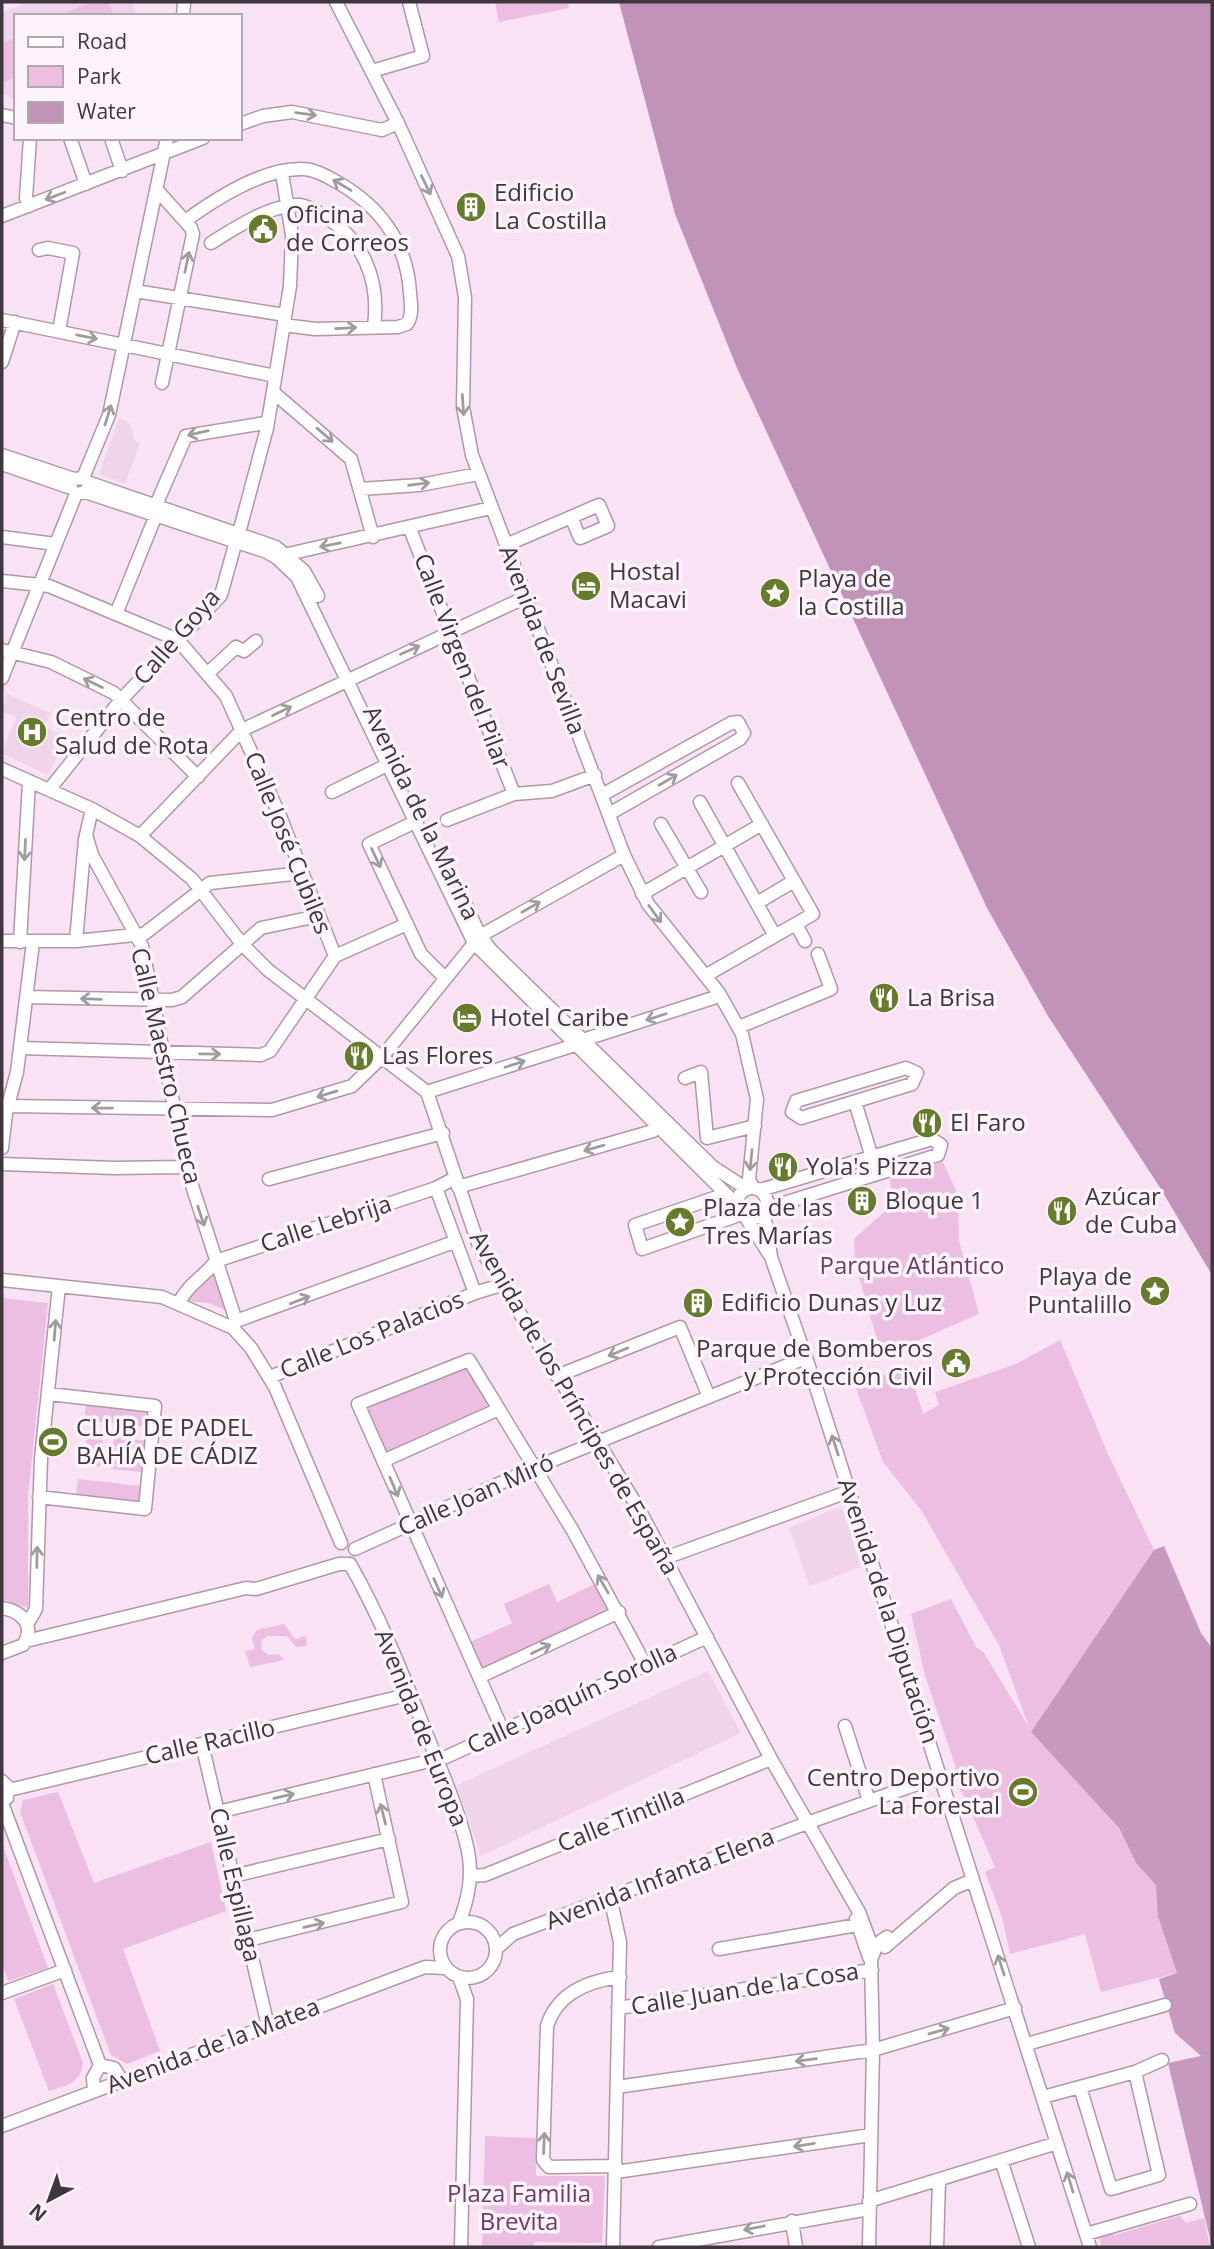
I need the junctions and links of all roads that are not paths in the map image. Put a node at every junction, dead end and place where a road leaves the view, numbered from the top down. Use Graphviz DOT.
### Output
graph roads {
  1 [pos="336,2"];
  2 [pos="410,2"];
  3 [pos="372,71"];
  4 [pos="242,123"];
  5 [pos="398,123"];
  6 [pos="30,140"];
  7 [pos="71,140"];
  8 [pos="112,140"];
  9 [pos="167,140"];
  10 [pos="198,140"];
  11 [pos="165,154"];
  12 [pos="122,171"];
  13 [pos="282,173"];
  14 [pos="86,184"];
  15 [pos="157,190"];
  16 [pos="29,206"];
  17 [pos="288,207"];
  18 [pos="2,216"];
  19 [pos="185,221"];
  20 [pos="211,243"];
  21 [pos="39,250"];
  22 [pos="135,291"];
  23 [pos="179,299"];
  24 [pos="284,320"];
  25 [pos="8,321"];
  26 [pos="374,326"];
  27 [pos="59,331"];
  28 [pos="123,344"];
  29 [pos="168,353"];
  30 [pos="2,362"];
  31 [pos="275,376"];
  32 [pos="162,383"];
  33 [pos="273,392"];
  34 [pos="265,423"];
  35 [pos="2,455"];
  36 [pos="2,464"];
  37 [pos="478,474"];
  38 [pos="80,485"];
  39 [pos="360,489"];
  40 [pos="491,508"];
  41 [pos="156,510"];
  42 [pos="571,517"];
  43 [pos="410,529"];
  44 [pos="2,537"];
  45 [pos="237,537"];
  46 [pos="373,537"];
  47 [pos="55,544"];
  48 [pos="506,545"];
  49 [pos="288,554"];
  50 [pos="2,581"];
  51 [pos="40,584"];
  52 [pos="526,597"];
  53 [pos="116,614"];
  54 [pos="449,632"];
  55 [pos="178,640"];
  56 [pos="256,641"];
  57 [pos="6,652"];
  58 [pos="207,674"];
  59 [pos="352,677"];
  60 [pos="2,678"];
  61 [pos="120,701"];
  62 [pos="242,730"];
  63 [pos="389,764"];
  64 [pos="2,769"];
  65 [pos="595,775"];
  66 [pos="198,777"];
  67 [pos="29,782"];
  68 [pos="738,783"];
  69 [pos="49,790"];
  70 [pos="332,792"];
  71 [pos="514,794"];
  72 [pos="603,796"];
  73 [pos="700,802"];
  74 [pos="92,809"];
  75 [pos="609,814"];
  76 [pos="447,820"];
  77 [pos="417,821"];
  78 [pos="661,824"];
  79 [pos="762,824"];
  80 [pos="86,835"];
  81 [pos="140,836"];
  82 [pos="725,846"];
  83 [pos="624,855"];
  84 [pos="687,868"];
  85 [pos="302,873"];
  86 [pos="794,881"];
  87 [pos="201,889"];
  88 [pos="701,892"];
  89 [pos="642,894"];
  90 [pos="757,903"];
  91 [pos="318,916"];
  92 [pos="408,924"];
  93 [pos="796,924"];
  94 [pos="136,935"];
  95 [pos="775,936"];
  96 [pos="477,939"];
  97 [pos="2,941"];
  98 [pos="76,941"];
  99 [pos="805,941"];
  100 [pos="20,942"];
  101 [pos="33,942"];
  102 [pos="242,944"];
  103 [pos="818,954"];
  104 [pos="335,956"];
  105 [pos="705,976"];
  106 [pos="445,978"];
  107 [pos="719,993"];
  108 [pos="27,998"];
  109 [pos="306,999"];
  110 [pos="155,1002"];
  111 [pos="739,1027"];
  112 [pos="579,1043"];
  113 [pos="20,1048"];
  114 [pos="164,1054"];
  115 [pos="382,1056"];
  116 [pos="685,1078"];
  117 [pos="8,1079"];
  118 [pos="427,1092"];
  119 [pos="855,1102"];
  120 [pos="9,1106"];
  121 [pos="174,1110"];
  122 [pos="657,1126"];
  123 [pos="755,1126"];
  124 [pos="443,1133"];
  125 [pos="2,1148"];
  126 [pos="872,1156"];
  127 [pos="2,1164"];
  128 [pos="186,1167"];
  129 [pos="878,1174"];
  130 [pos="269,1179"];
  131 [pos="456,1183"];
  132 [pos="436,1188"];
  133 [pos="753,1189"];
  134 [pos="723,1191"];
  135 [pos="765,1211"];
  136 [pos="742,1212"];
  137 [pos="454,1242"];
  138 [pos="771,1257"];
  139 [pos="216,1261"];
  140 [pos="2,1280"];
  141 [pos="501,1285"];
  142 [pos="59,1286"];
  143 [pos="475,1293"];
  144 [pos="180,1303"];
  145 [pos="234,1325"];
  146 [pos="806,1358"];
  147 [pos="557,1376"];
  148 [pos="270,1377"];
  149 [pos="49,1394"];
  150 [pos="709,1397"];
  151 [pos="499,1409"];
  152 [pos="598,1441"];
  153 [pos="383,1461"];
  154 [pos="536,1467"];
  155 [pos="850,1491"];
  156 [pos="39,1497"];
  157 [pos="410,1525"];
  158 [pos="341,1543"];
  159 [pos="355,1549"];
  160 [pos="665,1558"];
  161 [pos="341,1562"];
  162 [pos="2,1608"];
  163 [pos="619,1612"];
  164 [pos="28,1624"];
  165 [pos="57,1634"];
  166 [pos="707,1637"];
  167 [pos="26,1641"];
  168 [pos="6,1652"];
  169 [pos="2,1665"];
  170 [pos="646,1666"];
  171 [pos="479,1677"];
  172 [pos="411,1694"];
  173 [pos="845,1726"];
  174 [pos="503,1731"];
  175 [pos="202,1744"];
  176 [pos="437,1759"];
  177 [pos="771,1759"];
  178 [pos="374,1774"];
  179 [pos="940,1776"];
  180 [pos="6,1786"];
  181 [pos="869,1801"];
  182 [pos="2,1803"];
  183 [pos="218,1812"];
  184 [pos="807,1823"];
  185 [pos="389,1839"];
  186 [pos="233,1876"];
  187 [pos="470,1876"];
  188 [pos="973,1880"];
  189 [pos="469,1897"];
  190 [pos="610,1897"];
  191 [pos="858,1917"];
  192 [pos="459,1923"];
  193 [pos="479,1924"];
  194 [pos="491,1933"];
  195 [pos="513,1934"];
  196 [pos="891,1937"];
  197 [pos="248,1940"];
  198 [pos="496,1949"];
  199 [pos="719,1949"];
  200 [pos="440,1952"];
  201 [pos="872,1961"];
  202 [pos="425,1967"];
  203 [pos="446,1968"];
  204 [pos="65,1970"];
  205 [pos="479,1976"];
  206 [pos="459,1977"];
  207 [pos="620,1977"];
  208 [pos="2,1993"];
  209 [pos="467,1998"];
  210 [pos="1165,2005"];
  211 [pos="618,2008"];
  212 [pos="1015,2008"];
  213 [pos="268,2026"];
  214 [pos="1027,2045"];
  215 [pos="873,2050"];
  216 [pos="1162,2060"];
  217 [pos="100,2065"];
  218 [pos="1135,2072"];
  219 [pos="122,2081"];
  220 [pos="617,2087"];
  221 [pos="1080,2087"];
  222 [pos="94,2091"];
  223 [pos="1043,2097"];
  224 [pos="2,2126"];
  225 [pos="871,2135"];
  226 [pos="1057,2143"];
  227 [pos="1001,2160"];
  228 [pos="616,2169"];
  229 [pos="939,2180"];
  230 [pos="1190,2204"];
  231 [pos="869,2205"];
  232 [pos="792,2221"];
  233 [pos="1086,2234"];
  234 [pos="461,2247"];
  235 [pos="613,2247"];
  236 [pos="659,2247"];
  237 [pos="796,2247"];
  238 [pos="869,2247"];
  239 [pos="937,2247"];
  240 [pos="1029,2247"];
  241 [pos="1090,2247"];
  1 -- 3 [label="street, Avenida de Sevilla"];
  2 -- 3 [label="street"];
  3 -- 5 [label="street, Avenida de Sevilla"];
  4 -- 5 [label="street, one-way"];
  5 -- 37 [label="street, Avenida de Sevilla, one-way"];
  6 -- 16 [label="street"];
  7 -- 14 [label="street"];
  8 -- 12 [label="street"];
  9 -- 11 [label="street"];
  10 -- 11 [label="street"];
  11 -- 12 [label="street"];
  11 -- 15 [label="street"];
  12 -- 14 [label="street"];
  13 -- 17 [label="street, Calle Goya"];
  13 -- 19 [label="street"];
  26 -- 13 [label="street, one-way"];
  14 -- 16 [label="street, one-way"];
  15 -- 19 [label="street"];
  15 -- 22 [label="street"];
  16 -- 18 [label="street"];
  17 -- 20 [label="street"];
  17 -- 24 [label="street, Calle Goya"];
  17 -- 26 [label="street"];
  23 -- 19 [label="street, one-way"];
  21 -- 27 [label="street"];
  22 -- 23 [label="street"];
  22 -- 28 [label="street"];
  23 -- 24 [label="street"];
  23 -- 29 [label="street"];
  24 -- 26 [label="street, one-way"];
  24 -- 31 [label="street, Calle Goya"];
  25 -- 27 [label="street"];
  25 -- 30 [label="street"];
  27 -- 28 [label="street, one-way"];
  28 -- 29 [label="street"];
  38 -- 28 [label="street, one-way"];
  29 -- 31 [label="street"];
  29 -- 32 [label="street"];
  31 -- 33 [label="street, Calle Goya"];
  33 -- 34 [label="street, Calle Goya"];
  33 -- 39 [label="street, one-way"];
  34 -- 41 [label="street, one-way"];
  34 -- 45 [label="street, Calle Goya"];
  35 -- 38 [label="street, Avenida de la Marina"];
  36 -- 38 [label="street, Avenida de la Marina"];
  39 -- 37 [label="street, one-way"];
  37 -- 40 [label="street, Avenida de Sevilla"];
  38 -- 41 [label="street, Avenida de la Marina"];
  38 -- 47 [label="street"];
  39 -- 46 [label="street"];
  40 -- 43 [label="street"];
  40 -- 48 [label="street, Avenida de Sevilla"];
  41 -- 45 [label="street, Avenida de la Marina"];
  41 -- 53 [label="street"];
  42 -- 48 [label="street"];
  43 -- 46 [label="street"];
  43 -- 54 [label="street, Calle Virgen del Pilar"];
  44 -- 47 [label="street"];
  45 -- 49 [label="street, Avenida de la Marina"];
  45 -- 55 [label="street, Calle Goya"];
  45 -- 59 [label="street, Avenida de la Marina"];
  46 -- 49 [label="street, one-way"];
  47 -- 51 [label="street"];
  48 -- 52 [label="street, Avenida de Sevilla"];
  49 -- 59 [label="street, Avenida de la Marina"];
  50 -- 51 [label="street"];
  51 -- 53 [label="street"];
  51 -- 57 [label="street"];
  52 -- 54 [label="street"];
  52 -- 65 [label="street, Avenida de Sevilla"];
  53 -- 55 [label="street"];
  59 -- 54 [label="street, one-way"];
  54 -- 71 [label="street, Calle Virgen del Pilar"];
  55 -- 58 [label="street, Calle José Cubiles"];
  55 -- 61 [label="street, Calle Goya"];
  56 -- 58 [label="street"];
  57 -- 60 [label="street"];
  61 -- 57 [label="street, one-way"];
  58 -- 62 [label="street, Calle José Cubiles"];
  62 -- 59 [label="street, one-way"];
  59 -- 63 [label="street, Avenida de la Marina"];
  59 -- 96 [label="street, Avenida de la Marina"];
  61 -- 66 [label="street"];
  61 -- 69 [label="street, Calle Goya"];
  62 -- 66 [label="street"];
  62 -- 85 [label="street, Calle José Cubiles"];
  63 -- 70 [label="street"];
  63 -- 77 [label="street, Avenida de la Marina"];
  64 -- 67 [label="street"];
  65 -- 71 [label="street"];
  65 -- 72 [label="street, Avenida de Sevilla"];
  66 -- 81 [label="street"];
  67 -- 69 [label="street"];
  67 -- 100 [label="street, one-way"];
  68 -- 79 [label="street"];
  69 -- 74 [label="street"];
  71 -- 76 [label="street"];
  72 -- 75 [label="street, Avenida de Sevilla"];
  75 -- 72 [label="street, one-way"];
  73 -- 82 [label="street"];
  74 -- 80 [label="street"];
  74 -- 81 [label="street"];
  75 -- 83 [label="street, Avenida de Sevilla"];
  77 -- 92 [label="street, one-way"];
  77 -- 96 [label="street, Avenida de la Marina"];
  78 -- 84 [label="street"];
  79 -- 82 [label="street"];
  79 -- 86 [label="street"];
  80 -- 94 [label="street, Calle Maestro Chueca"];
  80 -- 98 [label="street"];
  81 -- 87 [label="street"];
  82 -- 84 [label="street"];
  82 -- 90 [label="street"];
  83 -- 89 [label="street, Avenida de Sevilla"];
  96 -- 83 [label="street, one-way"];
  84 -- 88 [label="street"];
  84 -- 89 [label="street"];
  85 -- 87 [label="street"];
  85 -- 91 [label="street, Calle José Cubiles"];
  86 -- 90 [label="street"];
  86 -- 93 [label="street"];
  87 -- 94 [label="street"];
  87 -- 102 [label="street"];
  89 -- 105 [label="street, Avenida de Sevilla, one-way"];
  90 -- 95 [label="street"];
  91 -- 102 [label="street"];
  91 -- 104 [label="street, Calle José Cubiles"];
  92 -- 104 [label="street"];
  92 -- 106 [label="street"];
  93 -- 95 [label="street"];
  93 -- 99 [label="street"];
  94 -- 98 [label="street"];
  94 -- 110 [label="street, Calle Maestro Chueca"];
  95 -- 105 [label="street"];
  96 -- 106 [label="street"];
  96 -- 112 [label="street, Avenida de la Marina"];
  97 -- 100 [label="street"];
  98 -- 101 [label="street"];
  100 -- 101 [label="street"];
  101 -- 108 [label="street"];
  102 -- 109 [label="street"];
  102 -- 110 [label="street"];
  103 -- 111 [label="street"];
  104 -- 109 [label="street"];
  105 -- 107 [label="street, Avenida de Sevilla"];
  106 -- 115 [label="street"];
  107 -- 111 [label="street, Avenida de Sevilla"];
  107 -- 112 [label="street, one-way"];
  110 -- 108 [label="street, one-way"];
  108 -- 113 [label="street"];
  114 -- 109 [label="street, one-way"];
  109 -- 115 [label="street"];
  110 -- 114 [label="street, Calle Maestro Chueca"];
  111 -- 123 [label="street, Avenida de Sevilla"];
  118 -- 112 [label="street, one-way"];
  112 -- 122 [label="street, Avenida de la Marina"];
  112 -- 133 [label="street, Avenida de la Marina"];
  113 -- 114 [label="street"];
  113 -- 117 [label="street"];
  114 -- 121 [label="street, Calle Maestro Chueca"];
  115 -- 118 [label="street"];
  115 -- 121 [label="street, one-way"];
  116 -- 123 [label="street"];
  117 -- 120 [label="street"];
  118 -- 124 [label="street, Avenida de los Príncipes de España"];
  119 -- 119 [label="street"];
  119 -- 126 [label="street"];
  121 -- 120 [label="street, one-way"];
  120 -- 125 [label="street"];
  121 -- 128 [label="street, Calle Maestro Chueca"];
  122 -- 131 [label="street, Calle Lebrija, one-way"];
  122 -- 134 [label="street, Avenida de la Marina"];
  123 -- 133 [label="street, Avenida de Sevilla, one-way"];
  124 -- 130 [label="street"];
  124 -- 131 [label="street, Avenida de los Príncipes de España"];
  126 -- 129 [label="street"];
  126 -- 129 [label="street"];
  126 -- 133 [label="street"];
  127 -- 128 [label="street"];
  128 -- 139 [label="street, Calle Maestro Chueca, one-way"];
  129 -- 135 [label="street"];
  131 -- 132 [label="street, Calle Lebrija"];
  131 -- 141 [label="street, Avenida de los Príncipes de España"];
  132 -- 137 [label="street"];
  132 -- 139 [label="street, Calle Lebrija"];
  133 -- 135 [label="street"];
  133 -- 136 [label="street"];
  134 -- 136 [label="street, Avenida de la Marina"];
  134 -- 136 [label="street"];
  135 -- 136 [label="street"];
  135 -- 138 [label="street, Avenida de la Diputación"];
  136 -- 138 [label="street, Avenida de la Diputación"];
  137 -- 143 [label="street"];
  145 -- 137 [label="street, one-way"];
  138 -- 146 [label="street, Avenida de la Diputación"];
  139 -- 144 [label="street"];
  139 -- 145 [label="street, Calle Maestro Chueca"];
  140 -- 142 [label="street"];
  141 -- 143 [label="street, Calle Los Palacios"];
  141 -- 147 [label="street, Avenida de los Príncipes de España"];
  142 -- 144 [label="street"];
  149 -- 142 [label="street, one-way"];
  143 -- 148 [label="street, Calle Los Palacios"];
  144 -- 145 [label="street"];
  145 -- 148 [label="street"];
  146 -- 150 [label="street, Calle Joan Miró"];
  155 -- 146 [label="street, Avenida de la Diputación, one-way"];
  150 -- 147 [label="street, one-way"];
  147 -- 152 [label="street, Avenida de los Príncipes de España"];
  148 -- 158 [label="street"];
  149 -- 156 [label="street"];
  149 -- 156 [label="street"];
  150 -- 152 [label="street, Calle Joan Miró"];
  151 -- 153 [label="street"];
  151 -- 153 [label="street"];
  151 -- 154 [label="street"];
  152 -- 154 [label="street, Calle Joan Miró"];
  152 -- 160 [label="street, Avenida de los Príncipes de España"];
  153 -- 157 [label="street, one-way"];
  154 -- 157 [label="street, Calle Joan Miró"];
  163 -- 154 [label="street, one-way"];
  155 -- 160 [label="street"];
  155 -- 179 [label="street, Avenida de la Diputación"];
  164 -- 156 [label="street, one-way"];
  157 -- 159 [label="street, Calle Joan Miró"];
  157 -- 171 [label="street, one-way"];
  158 -- 159 [label="street"];
  158 -- 161 [label="street"];
  159 -- 161 [label="street"];
  160 -- 166 [label="street, Avenida de los Príncipes de España"];
  161 -- 165 [label="street"];
  161 -- 172 [label="street, Avenida de Europa"];
  162 -- 164 [label="street"];
  163 -- 170 [label="street"];
  171 -- 163 [label="street, one-way"];
  164 -- 165 [label="street"];
  164 -- 167 [label="street"];
  165 -- 167 [label="street"];
  166 -- 170 [label="street, Calle Joaquín Sorolla"];
  166 -- 177 [label="street, Avenida de los Príncipes de España"];
  167 -- 168 [label="street"];
  168 -- 169 [label="street"];
  170 -- 174 [label="street, Calle Joaquín Sorolla"];
  171 -- 174 [label="street"];
  172 -- 175 [label="street, Calle Racillo"];
  172 -- 176 [label="street, Avenida de Europa"];
  173 -- 181 [label="street"];
  174 -- 176 [label="street, Calle Joaquín Sorolla"];
  175 -- 180 [label="street, Calle Racillo"];
  175 -- 183 [label="street, Calle Espillaga"];
  176 -- 178 [label="street, Calle Joaquín Sorolla"];
  176 -- 187 [label="street, Avenida de Europa"];
  177 -- 184 [label="street, Avenida de los Príncipes de España"];
  177 -- 187 [label="street, Calle Tintilla"];
  183 -- 178 [label="street, Calle Joaquín Sorolla, one-way"];
  185 -- 178 [label="street, one-way"];
  179 -- 181 [label="street, Avenida Infanta Elena"];
  179 -- 188 [label="street, Avenida de la Diputación"];
  180 -- 182 [label="street"];
  181 -- 184 [label="street, Avenida Infanta Elena"];
  182 -- 204 [label="street"];
  183 -- 186 [label="street, Calle Espillaga"];
  184 -- 190 [label="street, Avenida Infanta Elena"];
  184 -- 191 [label="street, Avenida de los Príncipes de España"];
  185 -- 186 [label="street"];
  197 -- 185 [label="street, one-way"];
  186 -- 197 [label="street, Calle Espillaga"];
  187 -- 189 [label="street, Avenida de Europa"];
  188 -- 196 [label="street"];
  212 -- 188 [label="street, Avenida de la Diputación, one-way"];
  189 -- 192 [label="street, Avenida de Europa"];
  189 -- 193 [label="street, Avenida de Europa"];
  190 -- 195 [label="street, Avenida Infanta Elena"];
  190 -- 207 [label="street"];
  191 -- 196 [label="street"];
  191 -- 199 [label="street"];
  191 -- 201 [label="street, Avenida de los Príncipes de España"];
  192 -- 193 [label="street"];
  192 -- 200 [label="street"];
  193 -- 194 [label="street"];
  194 -- 195 [label="street, Avenida Infanta Elena"];
  194 -- 198 [label="street"];
  195 -- 198 [label="street, Avenida Infanta Elena"];
  196 -- 201 [label="street"];
  197 -- 213 [label="street, Calle Espillaga"];
  198 -- 205 [label="street"];
  200 -- 202 [label="street, Avenida de la Matea"];
  200 -- 203 [label="street"];
  201 -- 211 [label="street, Calle Juan de la Cosa"];
  201 -- 215 [label="street"];
  202 -- 203 [label="street, Avenida de la Matea"];
  202 -- 213 [label="street, Avenida de la Matea"];
  203 -- 206 [label="street"];
  204 -- 208 [label="street"];
  204 -- 217 [label="street"];
  205 -- 206 [label="street"];
  205 -- 209 [label="street"];
  206 -- 209 [label="street"];
  207 -- 211 [label="street"];
  228 -- 207 [label="street, one-way"];
  209 -- 234 [label="street"];
  210 -- 214 [label="street"];
  211 -- 220 [label="street"];
  212 -- 214 [label="street, Avenida de la Diputación"];
  215 -- 212 [label="street, one-way"];
  213 -- 219 [label="street, Avenida de la Matea"];
  214 -- 223 [label="street, Avenida de la Diputación"];
  215 -- 220 [label="street, one-way"];
  215 -- 225 [label="street"];
  216 -- 218 [label="street"];
  217 -- 219 [label="street"];
  217 -- 222 [label="street"];
  218 -- 221 [label="street"];
  218 -- 221 [label="street"];
  219 -- 222 [label="street, Avenida de la Matea"];
  220 -- 228 [label="street"];
  221 -- 223 [label="street"];
  222 -- 224 [label="street, Avenida de la Matea"];
  223 -- 226 [label="street, Avenida de la Diputación"];
  225 -- 228 [label="street, one-way"];
  225 -- 231 [label="street"];
  226 -- 227 [label="street"];
  233 -- 226 [label="street, Avenida de la Diputación, one-way"];
  227 -- 229 [label="street"];
  227 -- 240 [label="street"];
  228 -- 235 [label="street"];
  229 -- 231 [label="street"];
  229 -- 239 [label="street"];
  230 -- 233 [label="street"];
  231 -- 232 [label="street"];
  231 -- 238 [label="street"];
  232 -- 236 [label="street, one-way"];
  232 -- 237 [label="street"];
  233 -- 241 [label="street, Avenida de la Diputación"];
}
